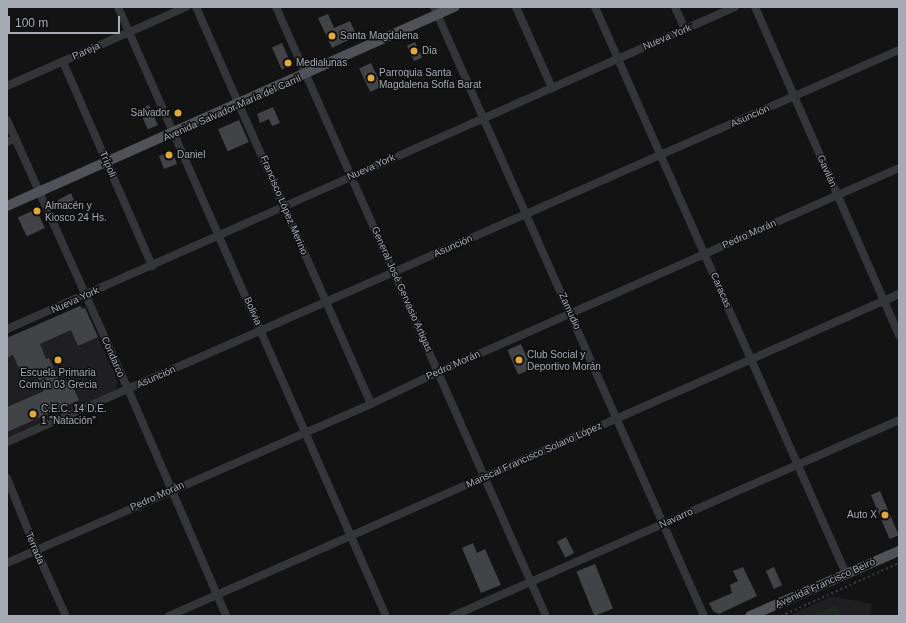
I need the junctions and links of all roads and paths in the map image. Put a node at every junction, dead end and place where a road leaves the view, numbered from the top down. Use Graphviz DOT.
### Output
graph roads {
  1 [pos="118,7"];
  2 [pos="186,7"];
  3 [pos="196,7"];
  4 [pos="276,7"];
  5 [pos="455,7"];
  6 [pos="516,7"];
  7 [pos="595,7"];
  8 [pos="676,7"];
  9 [pos="735,7"];
  10 [pos="755,7"];
  11 [pos="436,11"];
  12 [pos="685,29"];
  13 [pos="129,32"];
  14 [pos="899,50"];
  15 [pos="617,58"];
  16 [pos="63,62"];
  17 [pos="307,74"];
  18 [pos="7,86"];
  19 [pos="552,88"];
  20 [pos="794,96"];
  21 [pos="240,103"];
  22 [pos="483,118"];
  23 [pos="7,120"];
  24 [pos="174,134"];
  25 [pos="15,139"];
  26 [pos="7,142"];
  27 [pos="661,155"];
  28 [pos="107,163"];
  29 [pos="899,168"];
  30 [pos="351,176"];
  31 [pos="40,192"];
  32 [pos="838,195"];
  33 [pos="7,206"];
  34 [pos="285,206"];
  35 [pos="527,214"];
  36 [pos="220,236"];
  37 [pos="704,254"];
  38 [pos="152,266"];
  39 [pos="394,272"];
  40 [pos="899,294"];
  41 [pos="85,295"];
  42 [pos="884,300"];
  43 [pos="326,302"];
  44 [pos="571,313"];
  45 [pos="7,329"];
  46 [pos="261,331"];
  47 [pos="899,335"];
  48 [pos="751,358"];
  49 [pos="438,372"];
  50 [pos="128,389"];
  51 [pos="371,404"];
  52 [pos="616,418"];
  53 [pos="899,420"];
  54 [pos="305,432"];
  55 [pos="7,442"];
  56 [pos="797,465"];
  57 [pos="485,476"];
  58 [pos="7,478"];
  59 [pos="171,490"];
  60 [pos="664,524"];
  61 [pos="352,535"];
  62 [pos="36,550"];
  63 [pos="899,551"];
  64 [pos="7,562"];
  65 [pos="899,563"];
  66 [pos="846,574"];
  67 [pos="531,582"];
  68 [pos="217,594"];
  69 [pos="66,616"];
  70 [pos="169,616"];
  71 [pos="226,616"];
  72 [pos="386,616"];
  73 [pos="453,616"];
  74 [pos="546,616"];
  75 [pos="704,616"];
  76 [pos="750,616"];
  77 [pos="781,616"];
  1 -- 13 [label="street, Bolivia"];
  2 -- 13 [label="street, Pareja"];
  3 -- 21 [label="street, Francisco López Merino"];
  4 -- 17 [label="street, General José Gervasio Artigas"];
  5 -- 11 [label="main road, Avenida Salvador María del Carril"];
  6 -- 19 [label="street"];
  7 -- 15 [label="street, Caracas"];
  8 -- 12 [label="street"];
  9 -- 12 [label="street, Nueva York"];
  10 -- 20 [label="street, Gavilán"];
  11 -- 17 [label="main road, Avenida Salvador María del Carril"];
  11 -- 22 [label="street, Zamudio"];
  12 -- 15 [label="street, Nueva York"];
  13 -- 16 [label="street, Pareja"];
  13 -- 24 [label="street, Bolivia"];
  14 -- 20 [label="street, Asunción"];
  15 -- 19 [label="street, Nueva York"];
  15 -- 27 [label="street, Caracas"];
  16 -- 18 [label="street, Pareja"];
  16 -- 28 [label="street, Trípoli"];
  17 -- 21 [label="main road, Avenida Salvador María del Carril"];
  17 -- 30 [label="street, General José Gervasio Artigas"];
  19 -- 22 [label="street, Nueva York"];
  20 -- 27 [label="street, Asunción"];
  20 -- 32 [label="street, Gavilán"];
  21 -- 24 [label="main road, Avenida Salvador María del Carril"];
  21 -- 34 [label="street, Francisco López Merino"];
  22 -- 30 [label="street, Nueva York"];
  22 -- 35 [label="street, Zamudio"];
  23 -- 25 [label="street, Condarco"];
  24 -- 28 [label="main road, Avenida Salvador María del Carril"];
  24 -- 36 [label="street, Bolivia"];
  25 -- 26 [label="street"];
  25 -- 31 [label="street, Condarco"];
  27 -- 35 [label="street, Asunción"];
  27 -- 37 [label="street, Caracas"];
  28 -- 31 [label="main road, Avenida Salvador María del Carril"];
  28 -- 38 [label="street, Trípoli"];
  29 -- 32 [label="street, Pedro Morán"];
  30 -- 34 [label="street, Nueva York"];
  30 -- 39 [label="street, General José Gervasio Artigas"];
  31 -- 33 [label="main road, Avenida Salvador María del Carril"];
  31 -- 41 [label="street, Condarco"];
  32 -- 37 [label="street, Pedro Morán"];
  32 -- 42 [label="street, Gavilán"];
  34 -- 36 [label="street, Nueva York"];
  34 -- 43 [label="street, Francisco López Merino"];
  35 -- 39 [label="street, Asunción"];
  35 -- 44 [label="street, Zamudio"];
  36 -- 38 [label="street, Nueva York"];
  36 -- 46 [label="street, Bolivia"];
  37 -- 44 [label="street, Pedro Morán"];
  37 -- 48 [label="street, Caracas"];
  38 -- 41 [label="street, Nueva York"];
  39 -- 43 [label="street, Asunción"];
  39 -- 49 [label="street, General José Gervasio Artigas"];
  40 -- 42 [label="street, Mariscal Francisco Solano López"];
  41 -- 45 [label="street, Nueva York"];
  41 -- 50 [label="street, Condarco"];
  42 -- 47 [label="street, Gavilán"];
  42 -- 48 [label="street, Mariscal Francisco Solano López"];
  43 -- 46 [label="street, Asunción"];
  43 -- 51 [label="street, Francisco López Merino"];
  44 -- 49 [label="street, Pedro Morán"];
  44 -- 52 [label="street, Zamudio"];
  46 -- 50 [label="street, Asunción"];
  46 -- 54 [label="street, Bolivia"];
  48 -- 52 [label="street, Mariscal Francisco Solano López"];
  48 -- 56 [label="street, Caracas"];
  49 -- 51 [label="street, Pedro Morán"];
  49 -- 57 [label="street, General José Gervasio Artigas"];
  50 -- 55 [label="street, Asunción"];
  50 -- 59 [label="street, Condarco"];
  51 -- 54 [label="street, Pedro Morán"];
  52 -- 57 [label="street, Mariscal Francisco Solano López"];
  52 -- 60 [label="street, Zamudio"];
  53 -- 56 [label="street, Navarro"];
  54 -- 59 [label="street, Pedro Morán"];
  54 -- 61 [label="street, Bolivia"];
  56 -- 60 [label="street, Navarro"];
  56 -- 66 [label="street, Caracas"];
  57 -- 61 [label="street, Mariscal Francisco Solano López"];
  57 -- 67 [label="street, General José Gervasio Artigas"];
  58 -- 62 [label="street, Terrada"];
  59 -- 62 [label="street, Pedro Morán"];
  59 -- 68 [label="street, Condarco"];
  60 -- 67 [label="street, Navarro"];
  60 -- 75 [label="street, Zamudio"];
  61 -- 68 [label="street, Mariscal Francisco Solano López"];
  61 -- 72 [label="street, Bolivia"];
  62 -- 64 [label="street, Pedro Morán"];
  62 -- 69 [label="street, Terrada"];
  63 -- 66 [label="main road, Avenida Francisco Beiró"];
  65 -- 77 [label="path"];
  66 -- 76 [label="main road, Avenida Francisco Beiró"];
  67 -- 73 [label="street, Navarro"];
  67 -- 74 [label="street, General José Gervasio Artigas"];
  68 -- 70 [label="street, Mariscal Francisco Solano López"];
  68 -- 71 [label="street, Condarco"];
}
